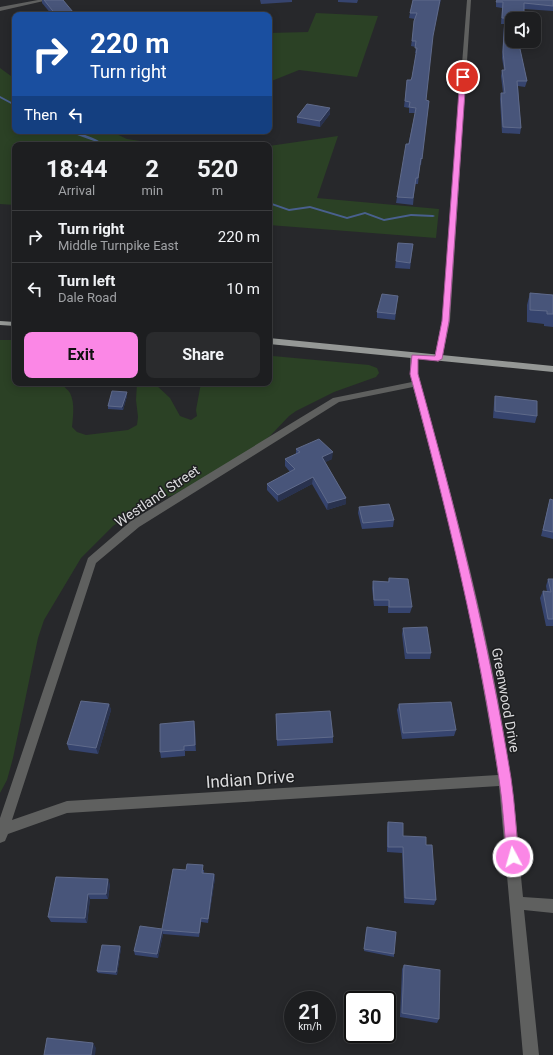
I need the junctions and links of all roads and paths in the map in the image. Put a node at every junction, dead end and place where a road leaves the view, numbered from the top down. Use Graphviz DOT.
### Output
graph roads {
  1 [pos="46,0"];
  2 [pos="469,0"];
  3 [pos="0,3"];
  4 [pos="2,8"];
  5 [pos="10,12"];
  6 [pos="0,324"];
  7 [pos="12,324"];
  8 [pos="272,341"];
  9 [pos="414,356"];
  10 [pos="438,359"];
  11 [pos="553,369"];
  12 [pos="417,384"];
  13 [pos="505,780"];
  14 [pos="1,832"];
  15 [pos="517,903"];
  16 [pos="553,906"];
  17 [pos="531,1055"];
  1 -- 4 [label="street"];
  2 -- 10 [label="street"];
  3 -- 4 [label="street"];
  4 -- 5 [label="street"];
  6 -- 7 [label="main road"];
  8 -- 9 [label="main road"];
  9 -- 10 [label="main road"];
  9 -- 12 [label="street, Greenwood Drive"];
  10 -- 11 [label="main road"];
  12 -- 13 [label="street, Greenwood Drive"];
  12 -- 14 [label="street, Westland Street"];
  13 -- 14 [label="street, Indian Drive"];
  13 -- 15 [label="street, Greenwood Drive"];
  15 -- 16 [label="street"];
  15 -- 17 [label="street, Greenwood Drive"];
}
